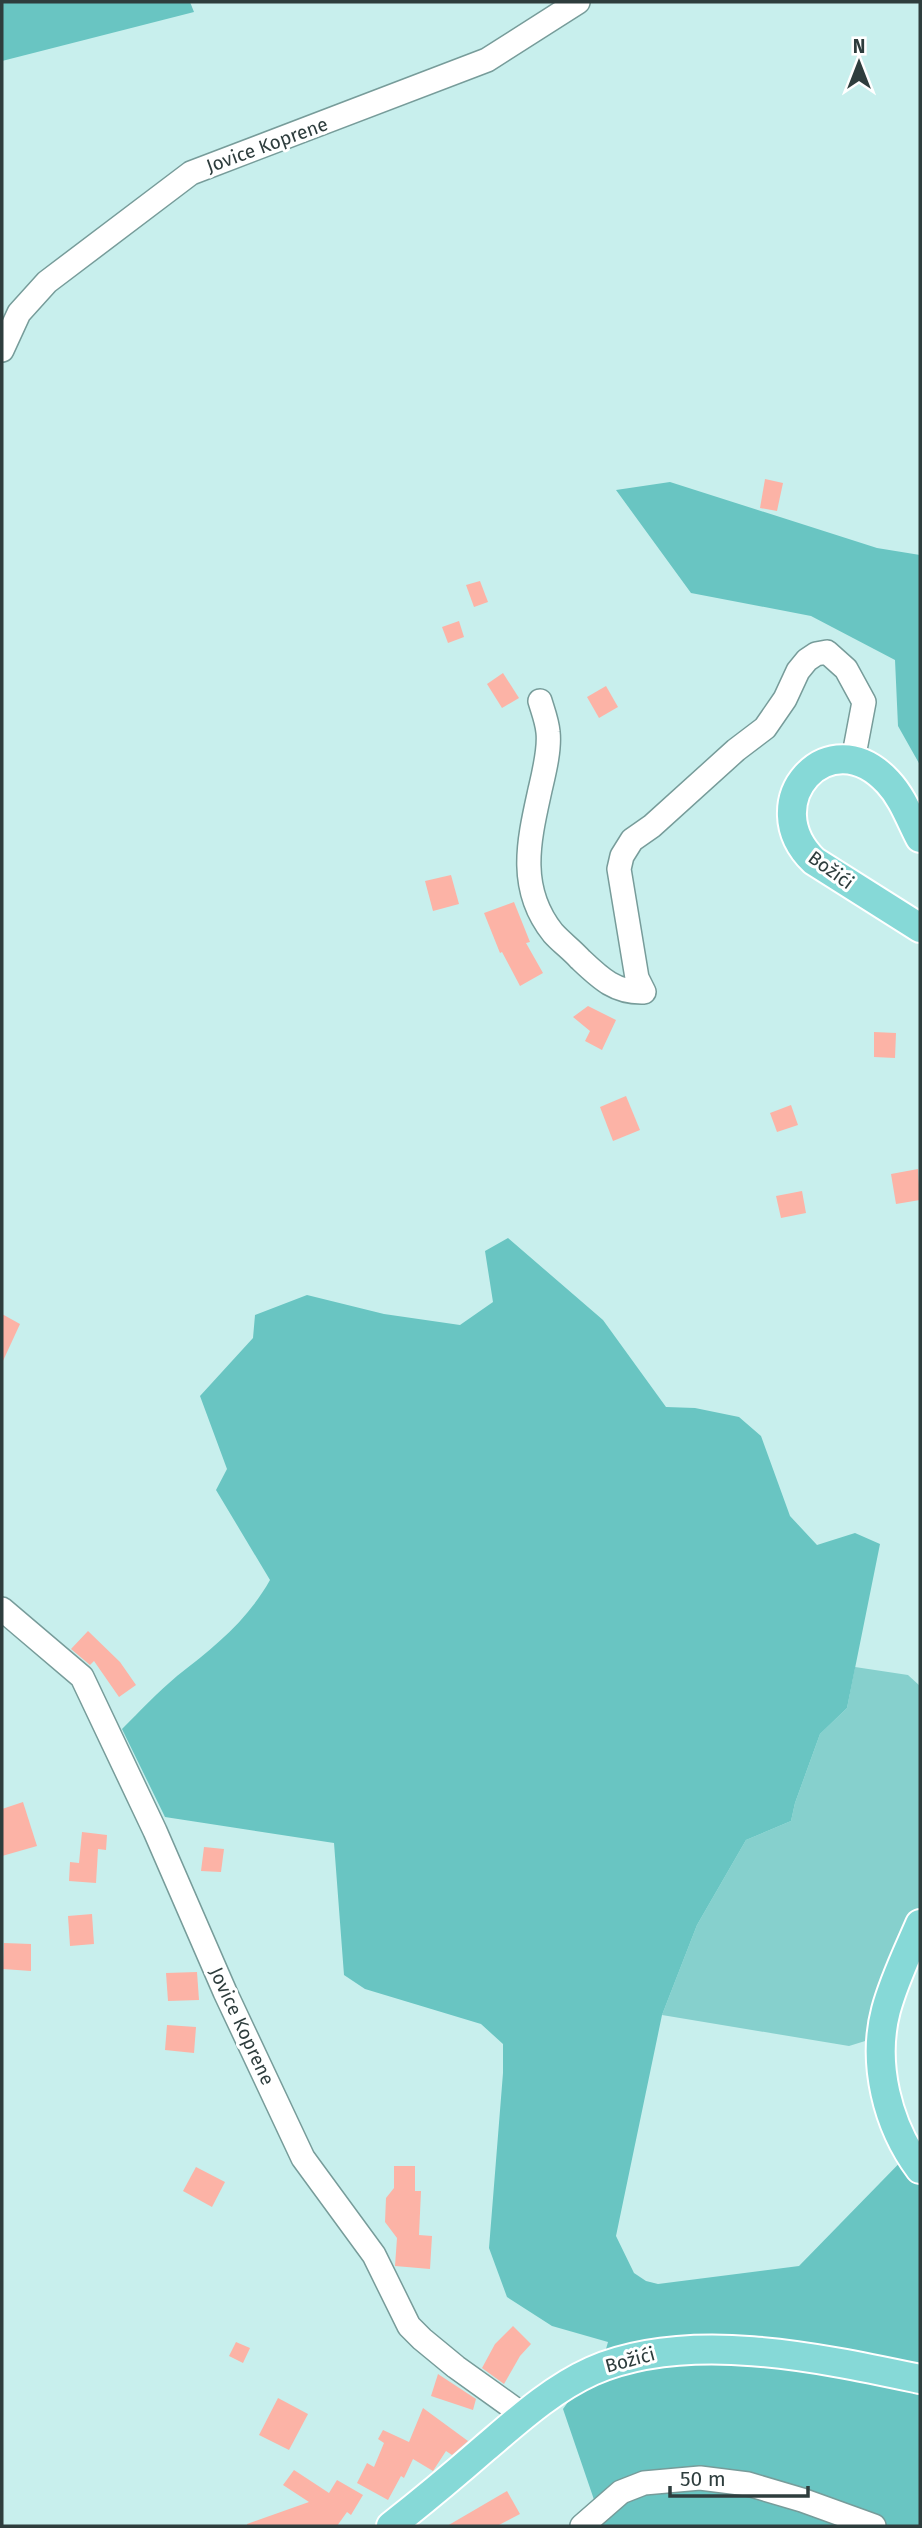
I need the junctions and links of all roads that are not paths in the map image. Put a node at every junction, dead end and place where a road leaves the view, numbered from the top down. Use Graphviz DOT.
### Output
graph roads {
  1 [pos="578,2"];
  2 [pos="2,350"];
  3 [pos="540,701"];
  4 [pos="853,760"];
  5 [pos="920,838"];
  6 [pos="920,928"];
  7 [pos="2,1609"];
  8 [pos="920,1924"];
  9 [pos="920,2169"];
  10 [pos="920,2379"];
  11 [pos="523,2415"];
  12 [pos="391,2526"];
  13 [pos="582,2526"];
  14 [pos="874,2526"];
  1 -- 2 [label="street, Jovice Koprene"];
  3 -- 4 [label="street"];
  4 -- 5 [label="main road"];
  4 -- 6 [label="main road, Božići"];
  7 -- 11 [label="street, Jovice Koprene"];
  8 -- 9 [label="main road"];
  10 -- 11 [label="main road, Božići"];
  11 -- 12 [label="main road, Božići"];
  13 -- 14 [label="street"];
}
